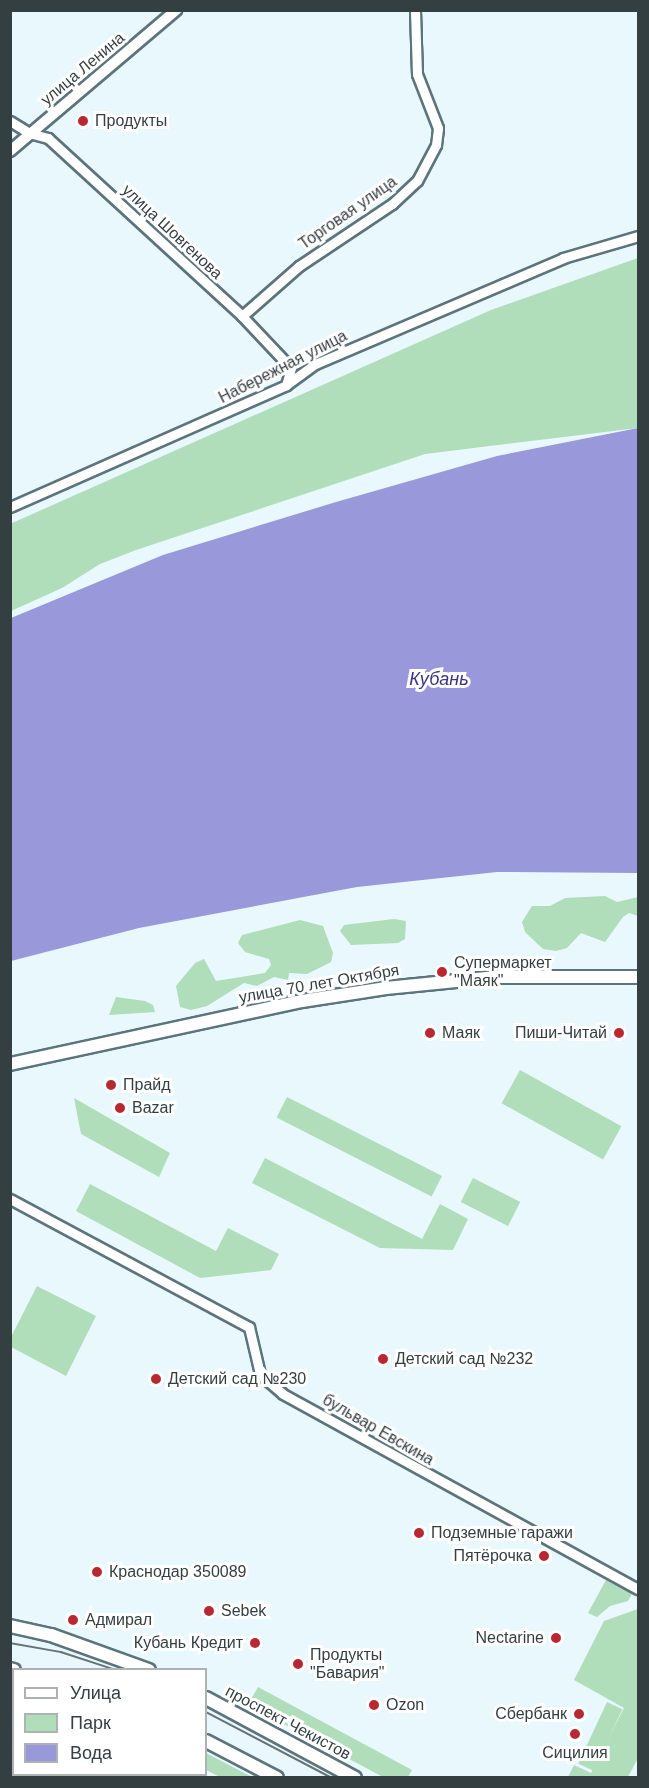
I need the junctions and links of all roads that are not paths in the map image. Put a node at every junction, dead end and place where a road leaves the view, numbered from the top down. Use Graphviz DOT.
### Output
graph roads {
  1 [pos="176,10"];
  2 [pos="415,10"];
  3 [pos="10,121"];
  4 [pos="29,134"];
  5 [pos="10,151"];
  6 [pos="639,236"];
  7 [pos="242,316"];
  8 [pos="315,364"];
  9 [pos="291,368"];
  10 [pos="286,384"];
  11 [pos="10,507"];
  12 [pos="639,977"];
  13 [pos="10,1064"];
  14 [pos="10,1199"];
  15 [pos="639,1589"];
  16 [pos="10,1626"];
  17 [pos="144,1668"];
  18 [pos="207,1699"];
  19 [pos="207,1742"];
  20 [pos="351,1777"];
  21 [pos="277,1778"];
  1 -- 4 [label="street, улица Ленина"];
  2 -- 7 [label="street, Торговая улица"];
  3 -- 4 [label="street, улица Шовгенова"];
  4 -- 5 [label="street, улица Ленина"];
  4 -- 7 [label="street, улица Шовгенова"];
  6 -- 8 [label="street, Набережная улица"];
  7 -- 9 [label="street, улица Шовгенова"];
  8 -- 9 [label="street"];
  8 -- 10 [label="street, Набережная улица"];
  9 -- 10 [label="street"];
  10 -- 11 [label="street, Набережная улица"];
  12 -- 13 [label="main road, улица 70 лет Октября"];
  14 -- 15 [label="street, бульвар Евскина"];
  16 -- 17 [label="main road"];
  18 -- 20 [label="main road, проспект Чекистов"];
  19 -- 21 [label="main road"];
}
